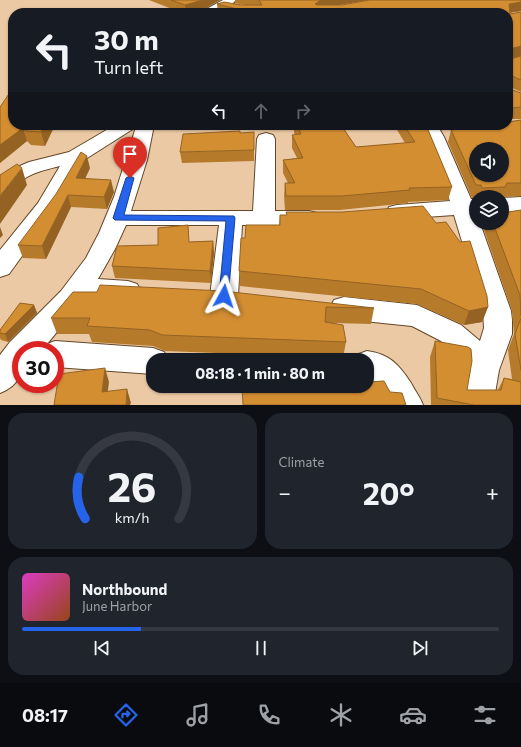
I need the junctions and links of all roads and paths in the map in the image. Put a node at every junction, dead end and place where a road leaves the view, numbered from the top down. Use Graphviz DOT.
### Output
graph roads {
  1 [pos="206,0"];
  2 [pos="226,2"];
  3 [pos="215,8"];
  4 [pos="242,8"];
  5 [pos="120,130"];
  6 [pos="144,130"];
  7 [pos="438,133"];
  8 [pos="266,140"];
  9 [pos="76,156"];
  10 [pos="0,187"];
  11 [pos="469,204"];
  12 [pos="521,204"];
  13 [pos="509,205"];
  14 [pos="469,206"];
  15 [pos="376,214"];
  16 [pos="118,218"];
  17 [pos="231,218"];
  18 [pos="264,218"];
  19 [pos="332,218"];
  20 [pos="476,230"];
  21 [pos="0,268"];
  22 [pos="78,288"];
  23 [pos="153,293"];
  24 [pos="224,297"];
  25 [pos="323,306"];
  26 [pos="31,341"];
  27 [pos="0,350"];
  28 [pos="64,355"];
  29 [pos="146,360"];
  30 [pos="485,364"];
  31 [pos="374,366"];
  32 [pos="0,380"];
  33 [pos="407,405"];
  34 [pos="477,405"];
  1 -- 2 [label="street"];
  2 -- 3 [label="street"];
  2 -- 4 [label="street"];
  5 -- 9 [label="street"];
  6 -- 16 [label="street"];
  7 -- 11 [label="street"];
  8 -- 18 [label="street"];
  9 -- 10 [label="street"];
  9 -- 21 [label="street"];
  12 -- 13 [label="street"];
  14 -- 15 [label="street"];
  16 -- 17 [label="street"];
  16 -- 22 [label="street"];
  17 -- 18 [label="street"];
  17 -- 24 [label="street"];
  18 -- 19 [label="street"];
  20 -- 30 [label="street"];
  22 -- 23 [label="street"];
  22 -- 26 [label="street"];
  25 -- 30 [label="street"];
  27 -- 32 [label="street"];
  28 -- 29 [label="street"];
  30 -- 34 [label="street"];
  31 -- 33 [label="street"];
}
